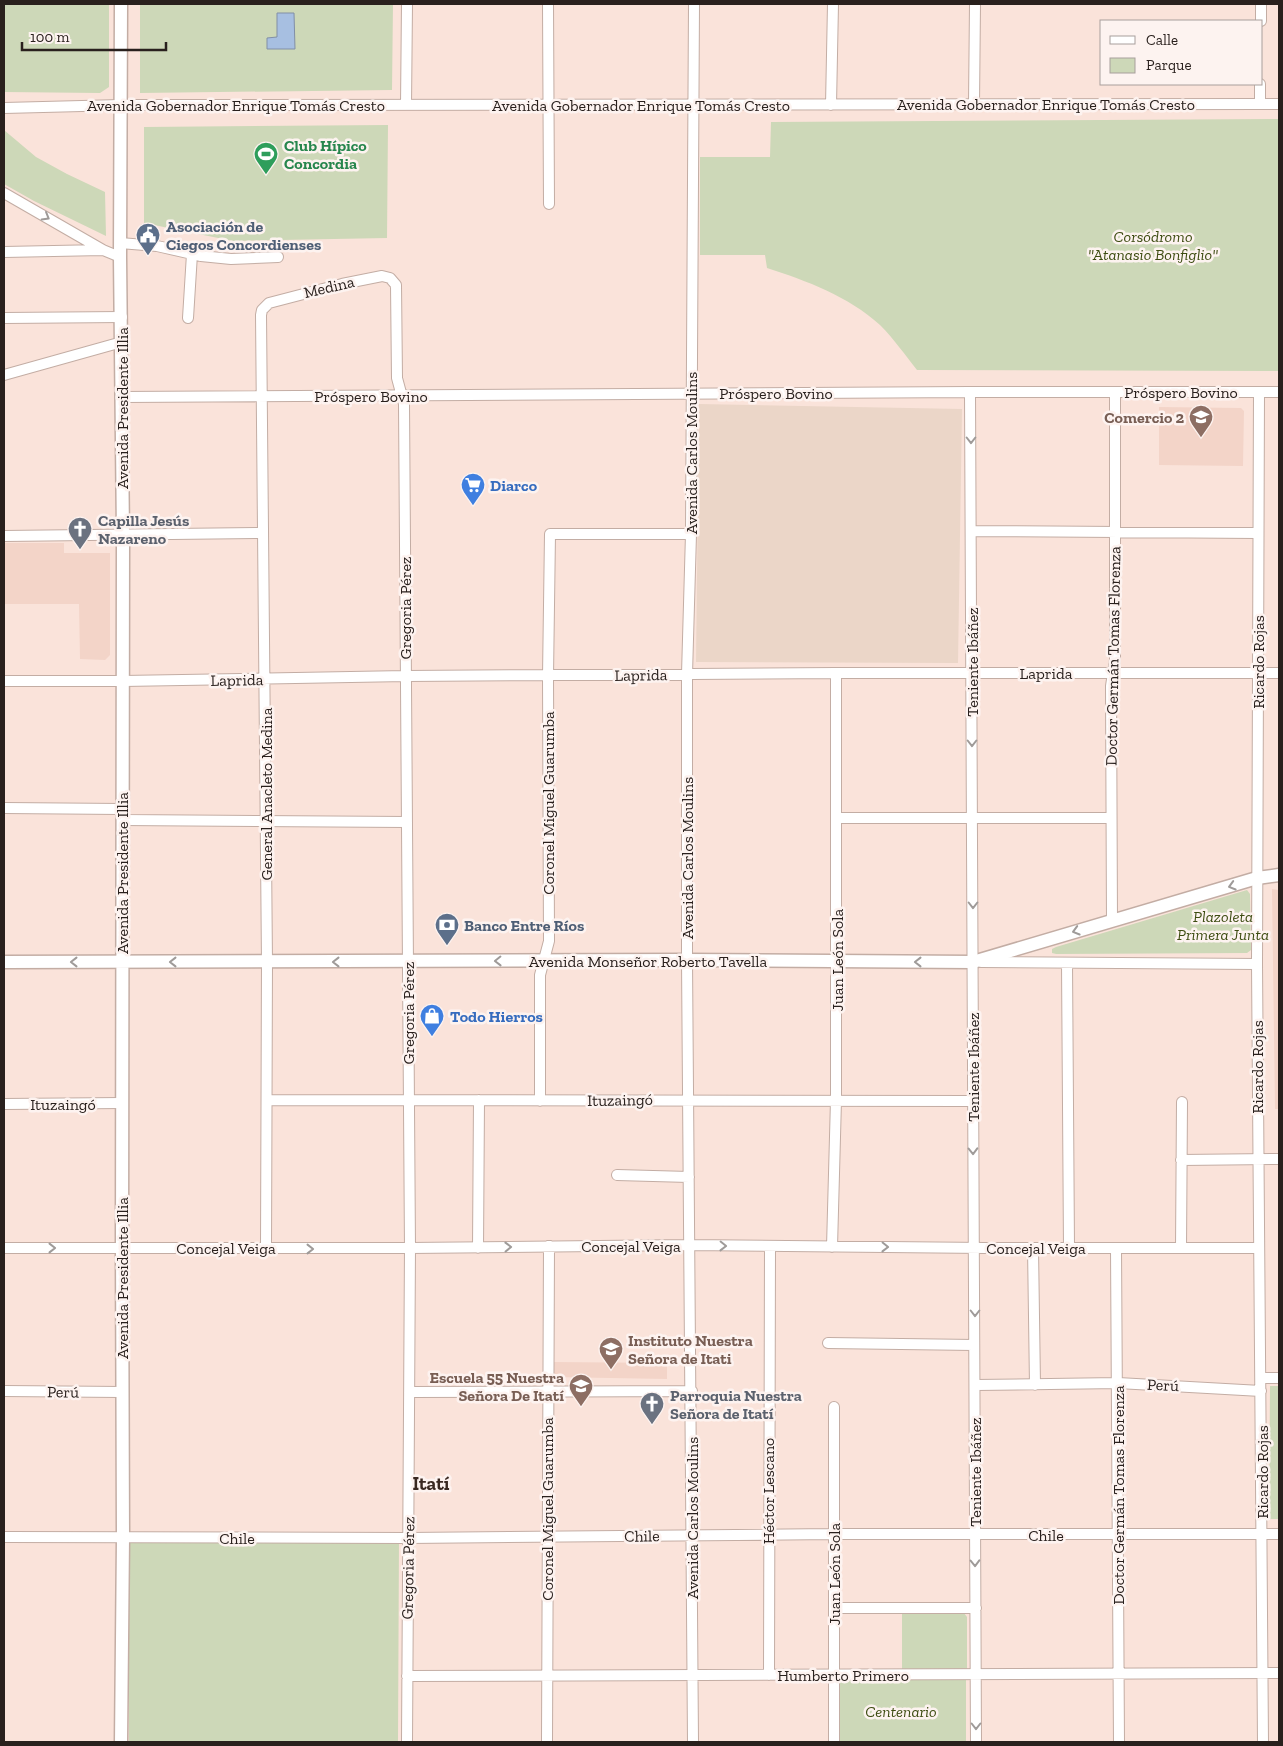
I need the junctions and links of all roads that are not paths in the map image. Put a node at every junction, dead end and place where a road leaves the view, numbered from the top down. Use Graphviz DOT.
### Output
graph roads {
  1 [pos="121,4"];
  2 [pos="407,4"];
  3 [pos="548,4"];
  4 [pos="694,4"];
  5 [pos="833,4"];
  6 [pos="975,4"];
  7 [pos="1261,4"];
  8 [pos="1261,20"];
  9 [pos="1260,85"];
  10 [pos="974,104"];
  11 [pos="1260,104"];
  12 [pos="1279,104"];
  13 [pos="121,105"];
  14 [pos="406,105"];
  15 [pos="549,105"];
  16 [pos="694,105"];
  17 [pos="831,105"];
  18 [pos="4,108"];
  19 [pos="4,193"];
  20 [pos="549,204"];
  21 [pos="120,243"];
  22 [pos="103,250"];
  23 [pos="4,252"];
  24 [pos="192,254"];
  25 [pos="120,257"];
  26 [pos="278,257"];
  27 [pos="396,285"];
  28 [pos="262,310"];
  29 [pos="122,317"];
  30 [pos="4,318"];
  31 [pos="188,318"];
  32 [pos="122,342"];
  33 [pos="4,375"];
  34 [pos="970,392"];
  35 [pos="1115,392"];
  36 [pos="1259,392"];
  37 [pos="1279,392"];
  38 [pos="692,394"];
  39 [pos="402,395"];
  40 [pos="122,397"];
  41 [pos="262,397"];
  42 [pos="971,531"];
  43 [pos="1115,532"];
  44 [pos="263,533"];
  45 [pos="1258,533"];
  46 [pos="691,534"];
  47 [pos="124,535"];
  48 [pos="4,536"];
  49 [pos="836,673"];
  50 [pos="972,673"];
  51 [pos="1113,673"];
  52 [pos="1258,673"];
  53 [pos="1279,673"];
  54 [pos="687,674"];
  55 [pos="406,676"];
  56 [pos="548,676"];
  57 [pos="265,680"];
  58 [pos="4,681"];
  59 [pos="123,681"];
  60 [pos="4,808"];
  61 [pos="122,815"];
  62 [pos="837,818"];
  63 [pos="973,818"];
  64 [pos="1111,818"];
  65 [pos="266,822"];
  66 [pos="406,822"];
  67 [pos="1279,875"];
  68 [pos="1257,878"];
  69 [pos="1112,921"];
  70 [pos="687,960"];
  71 [pos="544,961"];
  72 [pos="837,961"];
  73 [pos="4,962"];
  74 [pos="122,962"];
  75 [pos="267,962"];
  76 [pos="408,962"];
  77 [pos="973,962"];
  78 [pos="1067,963"];
  79 [pos="1257,964"];
  80 [pos="689,1099"];
  81 [pos="267,1100"];
  82 [pos="408,1100"];
  83 [pos="479,1100"];
  84 [pos="836,1100"];
  85 [pos="540,1101"];
  86 [pos="973,1101"];
  87 [pos="1182,1102"];
  88 [pos="4,1104"];
  89 [pos="122,1104"];
  90 [pos="1258,1158"];
  91 [pos="1279,1159"];
  92 [pos="1181,1160"];
  93 [pos="617,1175"];
  94 [pos="689,1177"];
  95 [pos="690,1245"];
  96 [pos="549,1246"];
  97 [pos="770,1246"];
  98 [pos="832,1247"];
  99 [pos="4,1248"];
  100 [pos="122,1248"];
  101 [pos="410,1248"];
  102 [pos="478,1248"];
  103 [pos="975,1248"];
  104 [pos="1033,1248"];
  105 [pos="1069,1248"];
  106 [pos="1116,1248"];
  107 [pos="1181,1248"];
  108 [pos="1259,1248"];
  109 [pos="266,1249"];
  110 [pos="828,1343"];
  111 [pos="974,1345"];
  112 [pos="1261,1378"];
  113 [pos="1279,1378"];
  114 [pos="1118,1383"];
  115 [pos="976,1385"];
  116 [pos="1036,1385"];
  117 [pos="4,1391"];
  118 [pos="692,1391"];
  119 [pos="1261,1391"];
  120 [pos="122,1392"];
  121 [pos="409,1392"];
  122 [pos="548,1392"];
  123 [pos="834,1407"];
  124 [pos="833,1534"];
  125 [pos="1262,1534"];
  126 [pos="1279,1534"];
  127 [pos="768,1535"];
  128 [pos="975,1535"];
  129 [pos="1118,1535"];
  130 [pos="692,1536"];
  131 [pos="4,1537"];
  132 [pos="547,1537"];
  133 [pos="123,1538"];
  134 [pos="408,1538"];
  135 [pos="834,1608"];
  136 [pos="976,1608"];
  137 [pos="1119,1674"];
  138 [pos="1263,1674"];
  139 [pos="1279,1674"];
  140 [pos="694,1675"];
  141 [pos="769,1675"];
  142 [pos="834,1675"];
  143 [pos="976,1675"];
  144 [pos="407,1676"];
  145 [pos="547,1676"];
  146 [pos="120,1742"];
  147 [pos="407,1742"];
  148 [pos="547,1742"];
  149 [pos="693,1742"];
  150 [pos="834,1742"];
  151 [pos="976,1742"];
  152 [pos="1119,1742"];
  153 [pos="1263,1742"];
  1 -- 13 [label="main road, Avenida Presidente Illia"];
  2 -- 14 [label="street"];
  3 -- 15 [label="street"];
  4 -- 16 [label="street, Avenida Carlos Moulins"];
  5 -- 17 [label="street"];
  6 -- 10 [label="street"];
  7 -- 8 [label="street"];
  9 -- 11 [label="street"];
  10 -- 11 [label="street, Avenida Gobernador Enrique Tomás Cresto"];
  10 -- 17 [label="street, Avenida Gobernador Enrique Tomás Cresto"];
  11 -- 12 [label="street, Avenida Gobernador Enrique Tomás Cresto"];
  13 -- 14 [label="street, Avenida Gobernador Enrique Tomás Cresto"];
  13 -- 18 [label="street, Avenida Gobernador Enrique Tomás Cresto"];
  13 -- 21 [label="main road, Avenida Presidente Illia"];
  14 -- 15 [label="street, Avenida Gobernador Enrique Tomás Cresto"];
  15 -- 16 [label="street, Avenida Gobernador Enrique Tomás Cresto"];
  15 -- 20 [label="street"];
  16 -- 17 [label="street, Avenida Gobernador Enrique Tomás Cresto"];
  16 -- 38 [label="street, Avenida Carlos Moulins"];
  19 -- 22 [label="street, one-way"];
  21 -- 24 [label="street"];
  21 -- 25 [label="main road, Avenida Presidente Illia"];
  22 -- 23 [label="street"];
  22 -- 25 [label="street"];
  24 -- 26 [label="street"];
  24 -- 31 [label="street"];
  25 -- 29 [label="main road, Avenida Presidente Illia"];
  27 -- 28 [label="street, Medina"];
  27 -- 39 [label="street, Gregoria Pérez"];
  28 -- 41 [label="street, General Anacleto Medina"];
  29 -- 30 [label="street"];
  29 -- 32 [label="main road, Avenida Presidente Illia"];
  32 -- 33 [label="street"];
  32 -- 40 [label="main road, Avenida Presidente Illia"];
  34 -- 35 [label="street, Próspero Bovino"];
  34 -- 38 [label="street, Próspero Bovino"];
  34 -- 42 [label="street, Teniente Ibáñez, one-way"];
  35 -- 36 [label="street, Próspero Bovino"];
  35 -- 43 [label="street, Doctor Germán Tomas Florenza"];
  36 -- 37 [label="street, Próspero Bovino"];
  36 -- 45 [label="street, Ricardo Rojas"];
  38 -- 39 [label="street, Próspero Bovino"];
  38 -- 46 [label="street, Avenida Carlos Moulins"];
  39 -- 41 [label="street, Próspero Bovino"];
  39 -- 55 [label="street, Gregoria Pérez"];
  40 -- 41 [label="street, Próspero Bovino"];
  40 -- 47 [label="main road, Avenida Presidente Illia"];
  41 -- 44 [label="street, General Anacleto Medina"];
  42 -- 43 [label="street"];
  42 -- 50 [label="street, Teniente Ibáñez"];
  43 -- 45 [label="street"];
  43 -- 51 [label="street, Doctor Germán Tomas Florenza"];
  44 -- 47 [label="street"];
  44 -- 57 [label="street, General Anacleto Medina"];
  45 -- 52 [label="street, Ricardo Rojas"];
  46 -- 54 [label="street, Avenida Carlos Moulins"];
  46 -- 56 [label="street, Coronel Miguel Guarumba"];
  47 -- 48 [label="street"];
  47 -- 59 [label="main road, Avenida Presidente Illia"];
  49 -- 50 [label="street, Laprida"];
  49 -- 54 [label="street, Laprida"];
  49 -- 62 [label="street, Juan León Sola"];
  50 -- 51 [label="street, Laprida"];
  50 -- 63 [label="street, Teniente Ibáñez, one-way"];
  51 -- 52 [label="street, Laprida"];
  51 -- 64 [label="street, Doctor Germán Tomas Florenza"];
  52 -- 53 [label="street, Laprida"];
  52 -- 68 [label="street, Ricardo Rojas"];
  54 -- 56 [label="street, Laprida"];
  54 -- 70 [label="street, Avenida Carlos Moulins"];
  55 -- 56 [label="street, Laprida"];
  55 -- 57 [label="street, Laprida"];
  55 -- 66 [label="street, Gregoria Pérez"];
  56 -- 71 [label="street, Coronel Miguel Guarumba"];
  57 -- 59 [label="street, Laprida"];
  57 -- 65 [label="street, General Anacleto Medina"];
  58 -- 59 [label="street, Laprida"];
  59 -- 61 [label="main road, Avenida Presidente Illia"];
  60 -- 61 [label="street"];
  61 -- 65 [label="street"];
  61 -- 74 [label="main road, Avenida Presidente Illia"];
  62 -- 63 [label="street"];
  62 -- 72 [label="street, Juan León Sola"];
  63 -- 64 [label="street"];
  63 -- 77 [label="street, Teniente Ibáñez, one-way"];
  64 -- 69 [label="street, Doctor Germán Tomas Florenza"];
  65 -- 66 [label="street"];
  65 -- 75 [label="street, General Anacleto Medina"];
  66 -- 76 [label="street, Gregoria Pérez"];
  67 -- 68 [label="main road, Avenida Monseñor Roberto Tavella"];
  68 -- 69 [label="main road, Avenida Monseñor Roberto Tavella, one-way"];
  68 -- 79 [label="street, Ricardo Rojas"];
  69 -- 77 [label="main road, Avenida Monseñor Roberto Tavella, one-way"];
  70 -- 71 [label="main road, Avenida Monseñor Roberto Tavella"];
  70 -- 72 [label="main road, Avenida Monseñor Roberto Tavella"];
  70 -- 80 [label="street, Avenida Carlos Moulins"];
  71 -- 76 [label="main road, Avenida Monseñor Roberto Tavella, one-way"];
  71 -- 85 [label="street, Coronel Miguel Guarumba"];
  77 -- 72 [label="main road, Avenida Monseñor Roberto Tavella, one-way"];
  72 -- 84 [label="street, Juan León Sola"];
  74 -- 73 [label="main road, Avenida Monseñor Roberto Tavella, one-way"];
  75 -- 74 [label="main road, Avenida Monseñor Roberto Tavella, one-way"];
  74 -- 89 [label="main road, Avenida Presidente Illia"];
  76 -- 75 [label="main road, Avenida Monseñor Roberto Tavella, one-way"];
  75 -- 81 [label="street, General Anacleto Medina"];
  76 -- 82 [label="street, Gregoria Pérez"];
  77 -- 78 [label="street"];
  77 -- 86 [label="street, Teniente Ibáñez"];
  78 -- 79 [label="street"];
  78 -- 105 [label="street"];
  79 -- 90 [label="street, Ricardo Rojas"];
  80 -- 84 [label="street, Ituzaingó"];
  80 -- 85 [label="street, Ituzaingó"];
  80 -- 94 [label="street, Avenida Carlos Moulins"];
  81 -- 82 [label="street, Ituzaingó"];
  81 -- 109 [label="street, General Anacleto Medina"];
  82 -- 83 [label="street, Ituzaingó"];
  82 -- 101 [label="street, Gregoria Pérez"];
  83 -- 85 [label="street, Ituzaingó"];
  83 -- 102 [label="street"];
  84 -- 86 [label="street, Ituzaingó"];
  84 -- 98 [label="street, Juan León Sola"];
  86 -- 103 [label="street, Teniente Ibáñez, one-way"];
  87 -- 92 [label="street"];
  88 -- 89 [label="street, Ituzaingó"];
  89 -- 100 [label="main road, Avenida Presidente Illia"];
  90 -- 91 [label="street"];
  90 -- 92 [label="street"];
  90 -- 108 [label="street, Ricardo Rojas"];
  92 -- 107 [label="street"];
  93 -- 94 [label="street"];
  94 -- 95 [label="street, Avenida Carlos Moulins"];
  95 -- 96 [label="street, Concejal Veiga"];
  95 -- 97 [label="street, Concejal Veiga, one-way"];
  95 -- 118 [label="street, Avenida Carlos Moulins"];
  102 -- 96 [label="street, Concejal Veiga, one-way"];
  96 -- 122 [label="street, Coronel Miguel Guarumba"];
  97 -- 98 [label="street, Concejal Veiga"];
  97 -- 127 [label="street, Héctor Lescano"];
  98 -- 103 [label="street, Concejal Veiga, one-way"];
  99 -- 100 [label="street, Concejal Veiga, one-way"];
  100 -- 109 [label="street, Concejal Veiga"];
  100 -- 120 [label="main road, Avenida Presidente Illia"];
  101 -- 102 [label="street, Concejal Veiga"];
  109 -- 101 [label="street, Concejal Veiga, one-way"];
  101 -- 121 [label="street, Gregoria Pérez"];
  103 -- 104 [label="street, Concejal Veiga"];
  103 -- 111 [label="street, Teniente Ibáñez, one-way"];
  104 -- 105 [label="street, Concejal Veiga"];
  104 -- 116 [label="street"];
  105 -- 106 [label="street, Concejal Veiga"];
  106 -- 107 [label="street, Concejal Veiga"];
  106 -- 114 [label="street, Doctor Germán Tomas Florenza"];
  107 -- 108 [label="street, Concejal Veiga"];
  108 -- 112 [label="street, Ricardo Rojas"];
  110 -- 111 [label="street"];
  111 -- 115 [label="street, Teniente Ibáñez"];
  112 -- 113 [label="street"];
  112 -- 119 [label="street, Ricardo Rojas"];
  114 -- 116 [label="street, Perú"];
  114 -- 119 [label="street, Perú"];
  114 -- 129 [label="street, Doctor Germán Tomas Florenza"];
  115 -- 116 [label="street, Perú"];
  115 -- 128 [label="street, Teniente Ibáñez"];
  117 -- 120 [label="street, Perú"];
  118 -- 122 [label="street"];
  118 -- 130 [label="street, Avenida Carlos Moulins"];
  119 -- 125 [label="street, Ricardo Rojas"];
  120 -- 133 [label="main road, Avenida Presidente Illia"];
  121 -- 122 [label="street"];
  121 -- 134 [label="street, Gregoria Pérez"];
  122 -- 132 [label="street, Coronel Miguel Guarumba"];
  123 -- 124 [label="street, Juan León Sola"];
  124 -- 127 [label="street, Chile"];
  124 -- 128 [label="street, Chile"];
  124 -- 135 [label="street, Juan León Sola"];
  125 -- 126 [label="street, Chile"];
  125 -- 129 [label="street, Chile"];
  125 -- 138 [label="street, Ricardo Rojas"];
  127 -- 130 [label="street, Chile"];
  127 -- 141 [label="street, Héctor Lescano"];
  128 -- 129 [label="street, Chile"];
  128 -- 136 [label="street, Teniente Ibáñez, one-way"];
  129 -- 137 [label="street, Doctor Germán Tomas Florenza"];
  130 -- 132 [label="street, Chile"];
  130 -- 140 [label="street, Avenida Carlos Moulins"];
  131 -- 133 [label="street, Chile"];
  132 -- 134 [label="street, Chile"];
  132 -- 145 [label="street, Coronel Miguel Guarumba"];
  133 -- 134 [label="street, Chile"];
  133 -- 146 [label="main road, Avenida Presidente Illia"];
  134 -- 144 [label="street, Gregoria Pérez"];
  135 -- 136 [label="street"];
  135 -- 142 [label="street, Juan León Sola"];
  136 -- 143 [label="street, Teniente Ibáñez"];
  137 -- 138 [label="street, Humberto Primero"];
  137 -- 143 [label="street, Humberto Primero"];
  137 -- 152 [label="street, Doctor Germán Tomas Florenza"];
  138 -- 139 [label="street, Humberto Primero"];
  138 -- 153 [label="street, Ricardo Rojas"];
  140 -- 141 [label="street, Humberto Primero"];
  140 -- 145 [label="street, Humberto Primero"];
  140 -- 149 [label="street, Avenida Carlos Moulins"];
  141 -- 142 [label="street, Humberto Primero"];
  142 -- 143 [label="street, Humberto Primero"];
  142 -- 150 [label="street, Juan León Sola"];
  143 -- 151 [label="street, Teniente Ibáñez, one-way"];
  144 -- 145 [label="street, Humberto Primero"];
  144 -- 147 [label="street, Gregoria Pérez"];
  145 -- 148 [label="street, Coronel Miguel Guarumba"];
}
